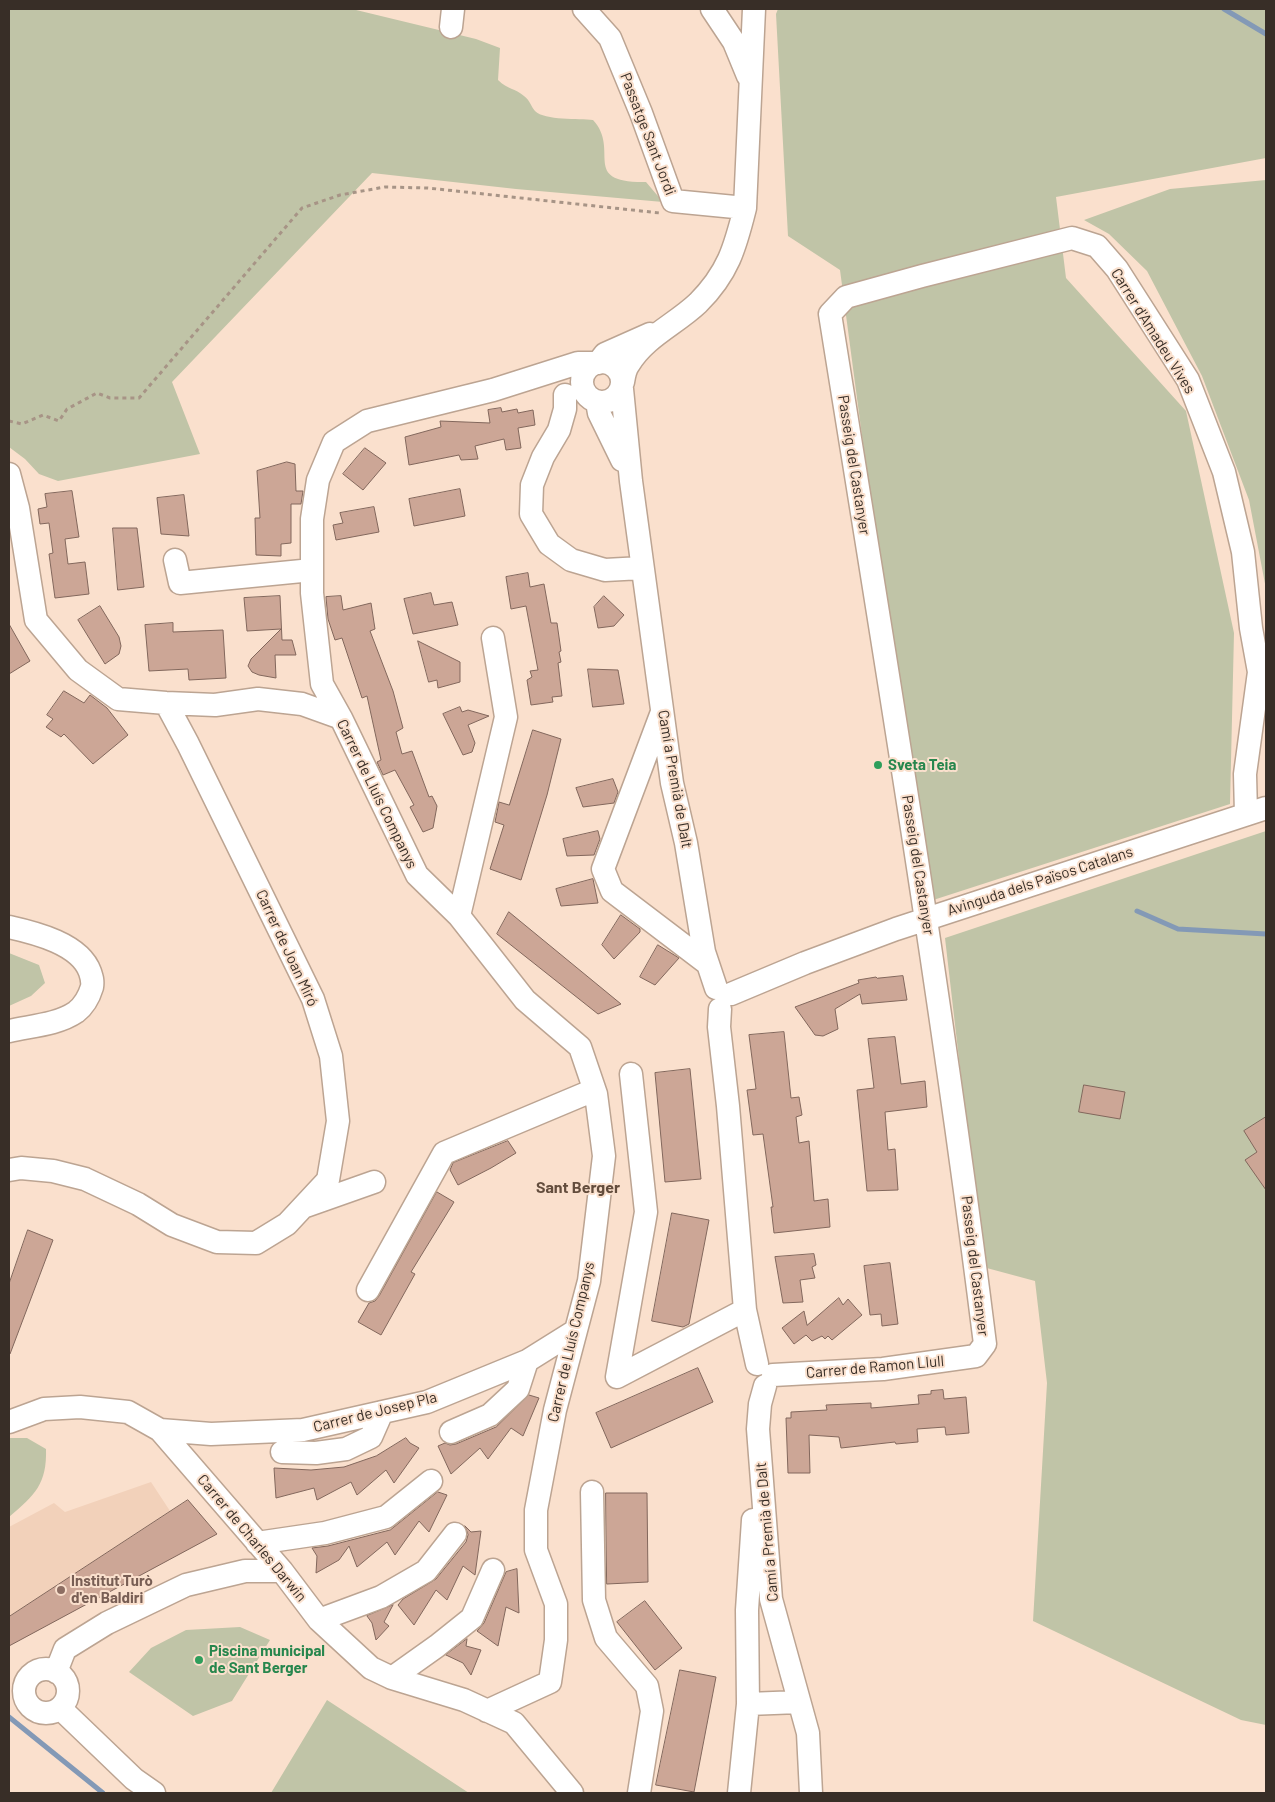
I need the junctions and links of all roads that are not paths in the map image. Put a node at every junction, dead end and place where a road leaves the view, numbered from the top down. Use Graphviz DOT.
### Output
graph roads {
  1 [pos="584,9"];
  2 [pos="712,9"];
  3 [pos="754,9"];
  4 [pos="751,84"];
  5 [pos="745,201"];
  6 [pos="830,314"];
  7 [pos="669,325"];
  8 [pos="597,363"];
  9 [pos="622,385"];
  10 [pos="493,390"];
  11 [pos="565,395"];
  12 [pos="595,401"];
  13 [pos="9,474"];
  14 [pos="631,481"];
  15 [pos="175,560"];
  16 [pos="642,568"];
  17 [pos="312,570"];
  18 [pos="493,638"];
  19 [pos="166,703"];
  20 [pos="662,710"];
  21 [pos="341,718"];
  22 [pos="1256,811"];
  23 [pos="459,916"];
  24 [pos="927,918"];
  25 [pos="9,927"];
  26 [pos="708,964"];
  27 [pos="723,997"];
  28 [pos="9,1031"];
  29 [pos="631,1074"];
  30 [pos="594,1090"];
  31 [pos="9,1170"];
  32 [pos="374,1182"];
  33 [pos="303,1208"];
  34 [pos="368,1290"];
  35 [pos="746,1310"];
  36 [pos="575,1331"];
  37 [pos="976,1356"];
  38 [pos="527,1362"];
  39 [pos="765,1375"];
  40 [pos="382,1412"];
  41 [pos="9,1422"];
  42 [pos="758,1429"];
  43 [pos="160,1430"];
  44 [pos="451,1432"];
  45 [pos="282,1452"];
  46 [pos="431,1481"];
  47 [pos="592,1492"];
  48 [pos="455,1534"];
  49 [pos="257,1543"];
  50 [pos="494,1570"];
  51 [pos="282,1571"];
  52 [pos="319,1620"];
  53 [pos="56,1672"];
  54 [pos="392,1678"];
  55 [pos="799,1702"];
  56 [pos="748,1704"];
  57 [pos="60,1708"];
  58 [pos="487,1710"];
  59 [pos="154,1793"];
  60 [pos="572,1793"];
  61 [pos="639,1793"];
  62 [pos="739,1793"];
  63 [pos="811,1793"];
  1 -- 5 [label="street, Passatge Sant Jordi"];
  2 -- 4 [label="street"];
  3 -- 4 [label="street, Camí a Premià de Dalt"];
  4 -- 5 [label="street, Camí a Premià de Dalt"];
  5 -- 7 [label="street, Camí a Premià de Dalt"];
  6 -- 22 [label="street, Carrer d'Amadeu Vives"];
  6 -- 24 [label="street, Passeig del Castanyer"];
  7 -- 8 [label="street, Camí a Premià de Dalt"];
  7 -- 9 [label="street, Camí a Premià de Dalt"];
  8 -- 9 [label="street"];
  8 -- 10 [label="street"];
  8 -- 12 [label="street"];
  9 -- 12 [label="street"];
  9 -- 14 [label="street, Camí a Premià de Dalt"];
  10 -- 11 [label="street"];
  10 -- 17 [label="street, Carrer de Lluís Companys"];
  11 -- 12 [label="street"];
  11 -- 16 [label="street"];
  12 -- 14 [label="street, Camí a Premià de Dalt"];
  13 -- 19 [label="street"];
  14 -- 16 [label="street, Camí a Premià de Dalt"];
  15 -- 17 [label="street"];
  16 -- 20 [label="street, Camí a Premià de Dalt"];
  17 -- 21 [label="street, Carrer de Lluís Companys"];
  18 -- 23 [label="street"];
  19 -- 21 [label="street"];
  19 -- 33 [label="street, Carrer de Joan Miró"];
  20 -- 26 [label="street, Camí a Premià de Dalt"];
  20 -- 26 [label="street"];
  21 -- 23 [label="street, Carrer de Lluís Companys"];
  22 -- 24 [label="street, Avinguda dels Països Catalans"];
  23 -- 30 [label="street, Carrer de Lluís Companys"];
  24 -- 27 [label="street, Avinguda dels Països Catalans"];
  24 -- 37 [label="street, Passeig del Castanyer"];
  25 -- 28 [label="street"];
  26 -- 27 [label="street, Camí a Premià de Dalt"];
  27 -- 35 [label="street, Camí a Premià de Dalt"];
  29 -- 35 [label="street"];
  30 -- 34 [label="street"];
  30 -- 36 [label="street, Carrer de Lluís Companys"];
  31 -- 33 [label="street, Carrer de Joan Miró"];
  32 -- 33 [label="street"];
  35 -- 39 [label="street, Camí a Premià de Dalt"];
  36 -- 38 [label="street, Carrer de Josep Pla"];
  36 -- 58 [label="street, Carrer de Lluís Companys"];
  37 -- 39 [label="street, Carrer de Ramon Llull"];
  38 -- 40 [label="street, Carrer de Josep Pla"];
  38 -- 44 [label="street"];
  39 -- 42 [label="street, Camí a Premià de Dalt"];
  40 -- 43 [label="street, Carrer de Josep Pla"];
  40 -- 45 [label="street"];
  41 -- 43 [label="street, Carrer de Charles Darwin"];
  42 -- 55 [label="street, Camí a Premià de Dalt"];
  42 -- 56 [label="street"];
  43 -- 49 [label="street, Carrer de Charles Darwin"];
  46 -- 49 [label="street"];
  47 -- 61 [label="street"];
  48 -- 52 [label="street"];
  49 -- 51 [label="street, Carrer de Charles Darwin"];
  50 -- 54 [label="street"];
  51 -- 52 [label="street, Carrer de Charles Darwin"];
  51 -- 53 [label="street"];
  52 -- 54 [label="street, Carrer de Charles Darwin"];
  53 -- 57 [label="street"];
  53 -- 57 [label="street"];
  54 -- 58 [label="street, Carrer de Charles Darwin"];
  55 -- 56 [label="street"];
  55 -- 63 [label="street, Camí a Premià de Dalt"];
  56 -- 62 [label="street"];
  57 -- 59 [label="street"];
  58 -- 60 [label="street"];
}
